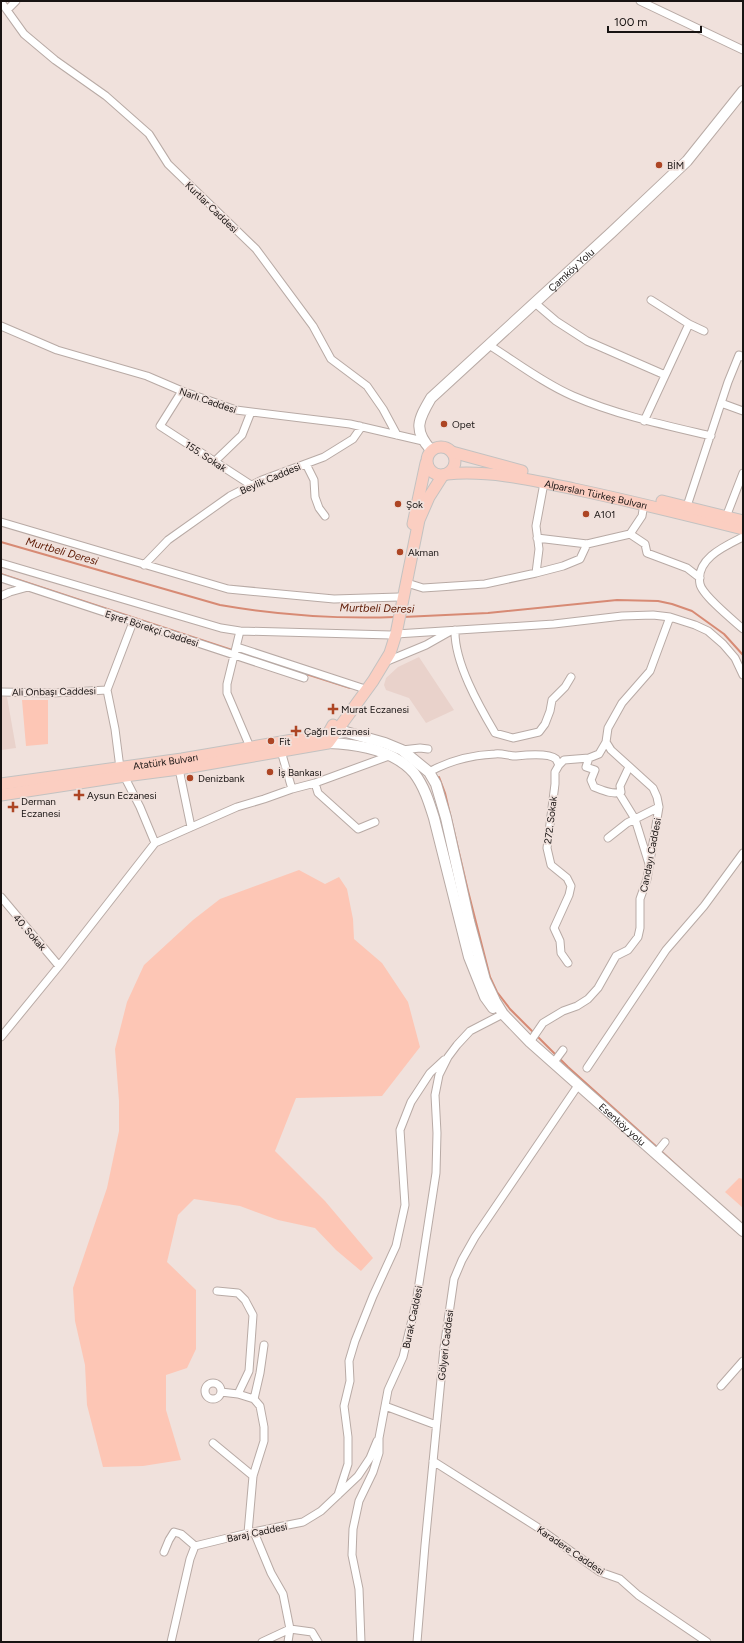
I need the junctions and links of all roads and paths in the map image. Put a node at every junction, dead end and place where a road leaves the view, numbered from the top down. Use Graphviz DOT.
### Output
graph roads {
  1 [pos="16,1"];
  2 [pos="640,1"];
  3 [pos="1,2"];
  4 [pos="6,10"];
  5 [pos="743,50"];
  6 [pos="743,91"];
  7 [pos="651,300"];
  8 [pos="535,303"];
  9 [pos="689,324"];
  10 [pos="1,326"];
  11 [pos="704,331"];
  12 [pos="489,345"];
  13 [pos="743,357"];
  14 [pos="665,375"];
  15 [pos="182,392"];
  16 [pos="722,403"];
  17 [pos="743,411"];
  18 [pos="251,412"];
  19 [pos="644,420"];
  20 [pos="360,426"];
  21 [pos="397,435"];
  22 [pos="711,436"];
  23 [pos="423,441"];
  24 [pos="431,450"];
  25 [pos="452,452"];
  26 [pos="214,462"];
  27 [pos="426,463"];
  28 [pos="306,464"];
  29 [pos="743,473"];
  30 [pos="445,475"];
  31 [pos="544,483"];
  32 [pos="251,485"];
  33 [pos="644,504"];
  34 [pos="687,506"];
  35 [pos="325,516"];
  36 [pos="726,516"];
  37 [pos="743,521"];
  38 [pos="1,522"];
  39 [pos="743,529"];
  40 [pos="630,534"];
  41 [pos="743,537"];
  42 [pos="537,538"];
  43 [pos="587,544"];
  44 [pos="1,563"];
  45 [pos="144,565"];
  46 [pos="536,573"];
  47 [pos="1,578"];
  48 [pos="700,578"];
  49 [pos="407,583"];
  50 [pos="29,587"];
  51 [pos="1,596"];
  52 [pos="402,596"];
  53 [pos="670,617"];
  54 [pos="133,622"];
  55 [pos="743,629"];
  56 [pos="455,630"];
  57 [pos="240,631"];
  58 [pos="394,631"];
  59 [pos="236,651"];
  60 [pos="385,662"];
  61 [pos="743,675"];
  62 [pos="571,677"];
  63 [pos="304,678"];
  64 [pos="362,688"];
  65 [pos="107,690"];
  66 [pos="1,692"];
  67 [pos="333,735"];
  68 [pos="606,742"];
  69 [pos="250,747"];
  70 [pos="428,749"];
  71 [pos="402,750"];
  72 [pos="281,751"];
  73 [pos="389,756"];
  74 [pos="589,758"];
  75 [pos="559,765"];
  76 [pos="629,767"];
  77 [pos="179,769"];
  78 [pos="123,772"];
  79 [pos="429,772"];
  80 [pos="315,783"];
  81 [pos="1,784"];
  82 [pos="292,789"];
  83 [pos="619,793"];
  84 [pos="1,795"];
  85 [pos="659,807"];
  86 [pos="635,819"];
  87 [pos="375,822"];
  88 [pos="191,827"];
  89 [pos="608,838"];
  90 [pos="155,843"];
  91 [pos="743,853"];
  92 [pos="649,864"];
  93 [pos="2,900"];
  94 [pos="568,963"];
  95 [pos="59,966"];
  96 [pos="503,1014"];
  97 [pos="1,1037"];
  98 [pos="534,1037"];
  99 [pos="448,1057"];
  100 [pos="587,1068"];
  101 [pos="579,1084"];
  102 [pos="743,1231"];
  103 [pos="218,1291"];
  104 [pos="264,1345"];
  105 [pos="743,1361"];
  106 [pos="721,1386"];
  107 [pos="221,1392"];
  108 [pos="238,1394"];
  109 [pos="254,1399"];
  110 [pos="385,1406"];
  111 [pos="436,1425"];
  112 [pos="379,1438"];
  113 [pos="213,1443"];
  114 [pos="433,1461"];
  115 [pos="253,1476"];
  116 [pos="338,1495"];
  117 [pos="251,1532"];
  118 [pos="195,1546"];
  119 [pos="164,1552"];
  120 [pos="290,1629"];
  121 [pos="172,1642"];
  122 [pos="262,1642"];
  123 [pos="288,1642"];
  124 [pos="318,1642"];
  125 [pos="361,1642"];
  126 [pos="417,1642"];
  127 [pos="707,1642"];
  1 -- 4 [label="street"];
  2 -- 5 [label="street"];
  3 -- 4 [label="street, Kurtlar Caddesi"];
  4 -- 21 [label="street, Kurtlar Caddesi"];
  6 -- 8 [label="street, Çamköy Yolu"];
  7 -- 9 [label="street"];
  8 -- 12 [label="street, Çamköy Yolu"];
  8 -- 14 [label="street"];
  9 -- 11 [label="street"];
  9 -- 14 [label="street"];
  10 -- 15 [label="street, Narlı Caddesi"];
  12 -- 19 [label="street"];
  12 -- 23 [label="street, Çamköy Yolu"];
  13 -- 16 [label="street"];
  14 -- 19 [label="street"];
  15 -- 18 [label="street, Narlı Caddesi"];
  15 -- 26 [label="street, 155. Sokak"];
  16 -- 17 [label="street"];
  16 -- 22 [label="street"];
  18 -- 20 [label="street, Narlı Caddesi"];
  18 -- 26 [label="street"];
  19 -- 22 [label="street"];
  20 -- 21 [label="street, Narlı Caddesi"];
  20 -- 28 [label="street, Beylik Caddesi"];
  21 -- 23 [label="street, Narlı Caddesi"];
  22 -- 34 [label="street"];
  23 -- 24 [label="street"];
  24 -- 25 [label="main road"];
  24 -- 27 [label="main road"];
  25 -- 30 [label="main road"];
  25 -- 34 [label="main road, Alparslan Türkeş Bulvarı"];
  26 -- 32 [label="street, 155. Sokak"];
  27 -- 30 [label="main road"];
  27 -- 52 [label="main road"];
  28 -- 32 [label="street, Beylik Caddesi"];
  28 -- 35 [label="street"];
  29 -- 36 [label="street"];
  30 -- 31 [label="main road, Alparslan Türkeş Bulvarı"];
  30 -- 49 [label="main road"];
  31 -- 33 [label="main road, Alparslan Türkeş Bulvarı"];
  31 -- 42 [label="street"];
  32 -- 45 [label="street, Beylik Caddesi"];
  33 -- 39 [label="main road, Alparslan Türkeş Bulvarı"];
  33 -- 40 [label="street"];
  34 -- 36 [label="main road, Alparslan Türkeş Bulvarı"];
  36 -- 37 [label="main road, Alparslan Türkeş Bulvarı"];
  38 -- 45 [label="street"];
  40 -- 43 [label="street"];
  40 -- 48 [label="street"];
  41 -- 48 [label="street"];
  42 -- 43 [label="street"];
  42 -- 46 [label="street"];
  43 -- 46 [label="street"];
  44 -- 57 [label="street"];
  45 -- 52 [label="street"];
  46 -- 49 [label="street"];
  47 -- 50 [label="street, Eşref Börekçi Caddesi"];
  48 -- 55 [label="street"];
  49 -- 52 [label="main road"];
  50 -- 51 [label="street"];
  50 -- 54 [label="street, Eşref Börekçi Caddesi"];
  52 -- 58 [label="main road"];
  53 -- 56 [label="street"];
  53 -- 61 [label="street"];
  53 -- 68 [label="street"];
  54 -- 59 [label="street, Eşref Börekçi Caddesi"];
  54 -- 65 [label="street, Ali Onbaşı Caddesi"];
  56 -- 58 [label="street"];
  56 -- 60 [label="street"];
  56 -- 62 [label="street"];
  57 -- 58 [label="street"];
  57 -- 59 [label="street"];
  58 -- 60 [label="main road"];
  58 -- 64 [label="main road"];
  59 -- 63 [label="street, Eşref Börekçi Caddesi"];
  59 -- 64 [label="street, Eşref Börekçi Caddesi"];
  59 -- 69 [label="street"];
  60 -- 67 [label="main road"];
  64 -- 67 [label="main road"];
  65 -- 66 [label="street, Ali Onbaşı Caddesi"];
  65 -- 78 [label="street"];
  67 -- 69 [label="main road, Atatürk Bulvarı"];
  67 -- 71 [label="street"];
  67 -- 72 [label="main road, Atatürk Bulvarı"];
  67 -- 73 [label="street"];
  68 -- 74 [label="street"];
  68 -- 76 [label="street, Candayı Caddesi"];
  69 -- 78 [label="main road, Atatürk Bulvarı"];
  70 -- 71 [label="street"];
  71 -- 79 [label="street"];
  72 -- 77 [label="main road, Atatürk Bulvarı"];
  72 -- 82 [label="street"];
  73 -- 80 [label="street"];
  73 -- 96 [label="street"];
  74 -- 75 [label="street"];
  74 -- 83 [label="street"];
  75 -- 79 [label="street"];
  75 -- 94 [label="street, 272. Sokak"];
  76 -- 83 [label="street"];
  76 -- 85 [label="street, Candayı Caddesi"];
  77 -- 78 [label="main road, Atatürk Bulvarı"];
  77 -- 88 [label="street"];
  78 -- 81 [label="main road, Atatürk Bulvarı"];
  78 -- 84 [label="main road, Atatürk Bulvarı"];
  78 -- 90 [label="street"];
  79 -- 96 [label="street"];
  80 -- 82 [label="street"];
  80 -- 87 [label="street"];
  82 -- 88 [label="street"];
  83 -- 86 [label="street"];
  85 -- 86 [label="street"];
  85 -- 92 [label="street, Candayı Caddesi"];
  86 -- 89 [label="street"];
  86 -- 92 [label="street"];
  88 -- 90 [label="street"];
  90 -- 95 [label="street"];
  91 -- 100 [label="street"];
  92 -- 98 [label="street, Candayı Caddesi"];
  93 -- 95 [label="street, 40. Sokak"];
  95 -- 97 [label="street"];
  96 -- 98 [label="street, Esenköy yolu"];
  96 -- 99 [label="street, Burak Caddesi"];
  98 -- 101 [label="street, Esenköy yolu"];
  99 -- 110 [label="street, Burak Caddesi"];
  99 -- 116 [label="street"];
  101 -- 102 [label="street, Esenköy yolu"];
  101 -- 111 [label="street, Gölyeri Caddesi"];
  103 -- 108 [label="street"];
  104 -- 109 [label="street"];
  105 -- 106 [label="street"];
  107 -- 108 [label="street"];
  108 -- 109 [label="street"];
  109 -- 115 [label="street"];
  110 -- 111 [label="street"];
  110 -- 112 [label="street, Burak Caddesi"];
  111 -- 114 [label="street, Gölyeri Caddesi"];
  112 -- 116 [label="street, Baraj Caddesi"];
  112 -- 125 [label="street, Burak Caddesi"];
  113 -- 115 [label="street"];
  114 -- 126 [label="street, Gölyeri Caddesi"];
  114 -- 127 [label="street, Karadere Caddesi"];
  115 -- 117 [label="street"];
  116 -- 117 [label="street, Baraj Caddesi"];
  117 -- 118 [label="street, Baraj Caddesi"];
  117 -- 120 [label="street"];
  118 -- 119 [label="street"];
  118 -- 121 [label="street"];
  120 -- 122 [label="street"];
  120 -- 123 [label="street"];
  120 -- 124 [label="street"];
}
